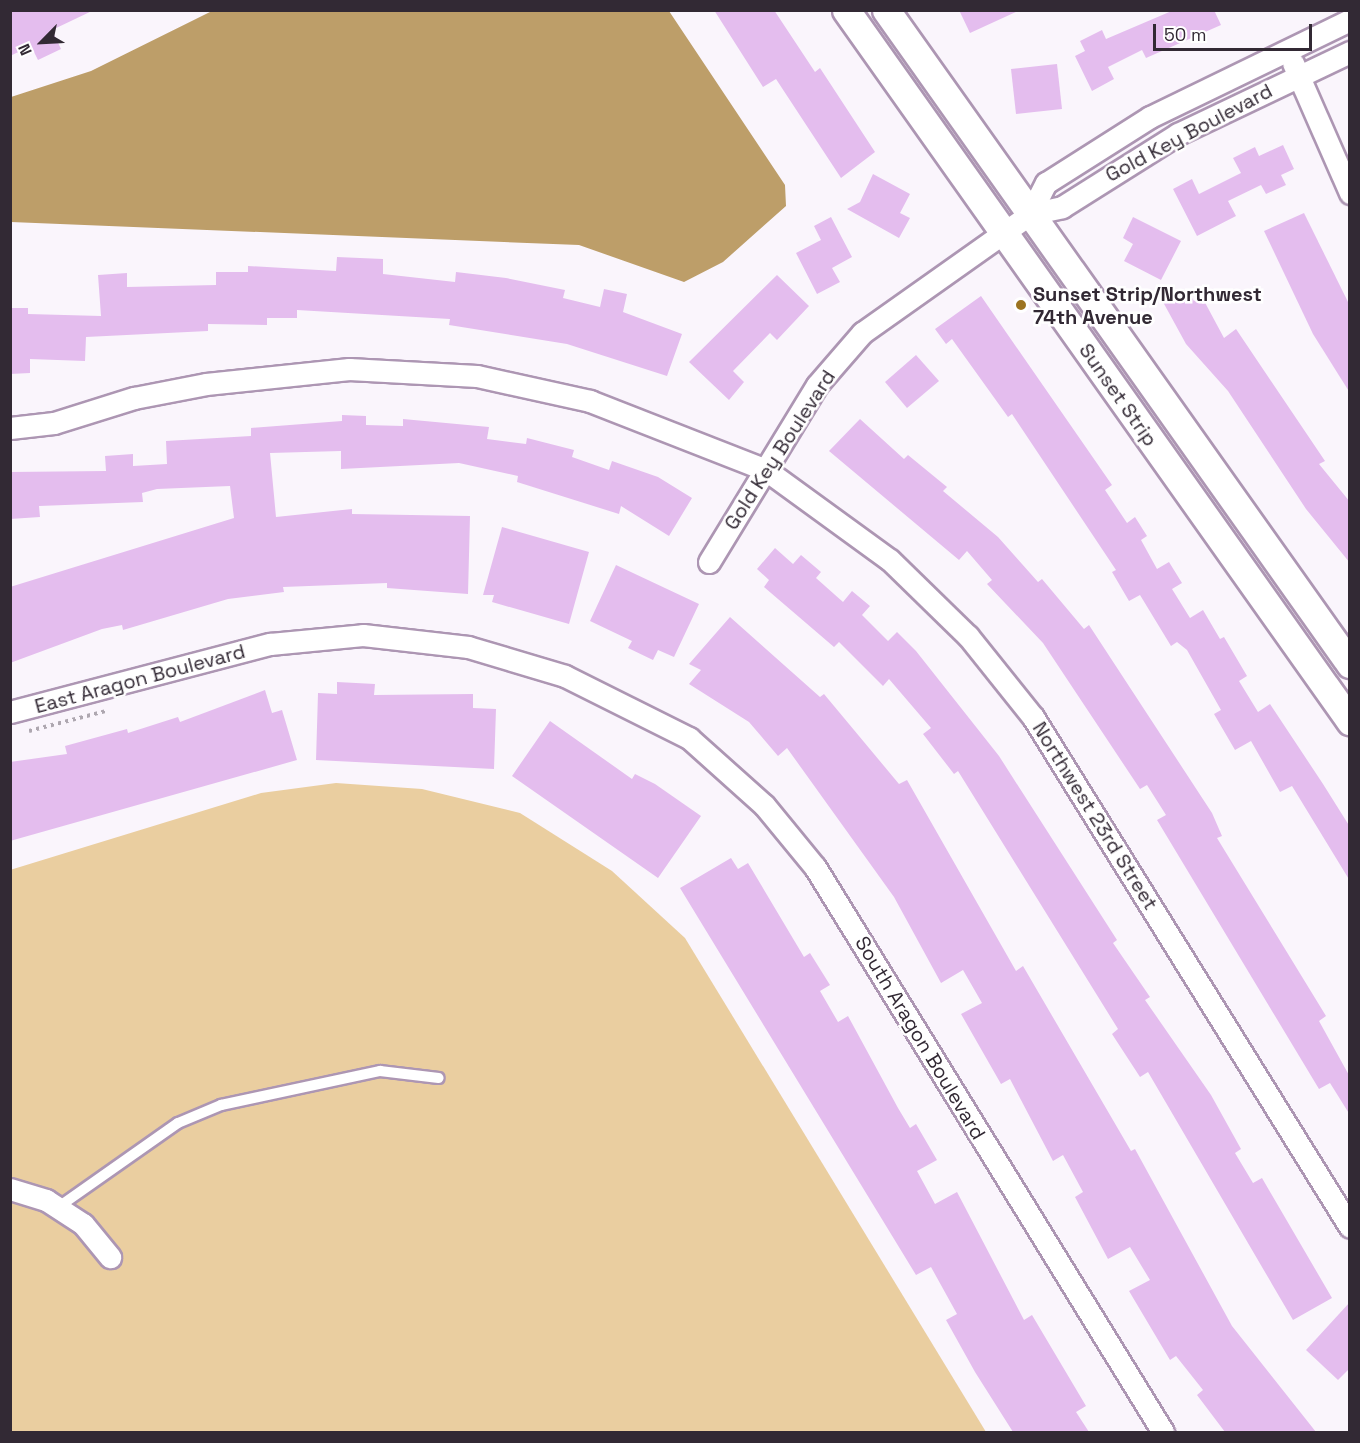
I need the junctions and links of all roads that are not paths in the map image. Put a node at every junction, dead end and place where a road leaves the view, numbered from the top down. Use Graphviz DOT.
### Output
graph roads {
  1 [pos="846,10"];
  2 [pos="886,10"];
  3 [pos="1350,20"];
  4 [pos="1286,49"];
  5 [pos="1350,52"];
  6 [pos="1299,76"];
  7 [pos="1350,193"];
  8 [pos="1030,214"];
  9 [pos="1002,232"];
  10 [pos="10,428"];
  11 [pos="766,470"];
  12 [pos="709,561"];
  13 [pos="1350,664"];
  14 [pos="617,701"];
  15 [pos="10,712"];
  16 [pos="1350,721"];
  17 [pos="439,1078"];
  18 [pos="10,1189"];
  19 [pos="57,1208"];
  20 [pos="1350,1227"];
  21 [pos="110,1257"];
  22 [pos="1163,1432"];
  1 -- 9 [label="street, Sunset Strip"];
  2 -- 8 [label="street, Sunset Strip"];
  3 -- 4 [label="street, Gold Key Boulevard"];
  4 -- 6 [label="street"];
  4 -- 8 [label="street, Gold Key Boulevard"];
  5 -- 6 [label="street, Gold Key Boulevard"];
  6 -- 7 [label="street"];
  6 -- 8 [label="street, Gold Key Boulevard"];
  8 -- 9 [label="street, Gold Key Boulevard"];
  8 -- 13 [label="street, Sunset Strip"];
  9 -- 11 [label="street, Gold Key Boulevard"];
  9 -- 16 [label="street, Sunset Strip"];
  10 -- 11 [label="street, Northwest 23rd Street"];
  11 -- 12 [label="street, Gold Key Boulevard"];
  11 -- 20 [label="street, Northwest 23rd Street"];
  14 -- 15 [label="street, East Aragon Boulevard"];
  14 -- 22 [label="street, South Aragon Boulevard"];
  17 -- 19 [label="lane"];
  18 -- 19 [label="street"];
  19 -- 21 [label="street"];
}
